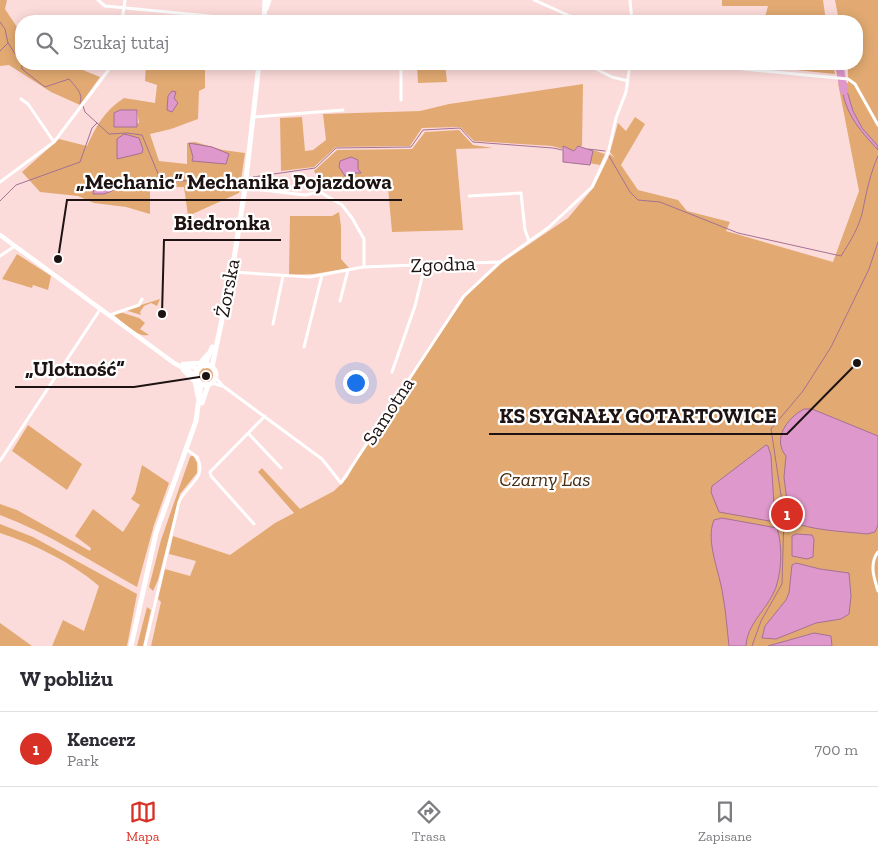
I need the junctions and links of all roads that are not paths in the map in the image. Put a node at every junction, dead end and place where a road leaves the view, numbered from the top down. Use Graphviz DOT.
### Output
graph roads {
  1 [pos="98,0"];
  2 [pos="125,0"];
  3 [pos="265,0"];
  4 [pos="269,0"];
  5 [pos="534,0"];
  6 [pos="630,0"];
  7 [pos="124,8"];
  8 [pos="265,10"];
  9 [pos="123,15"];
  10 [pos="198,15"];
  11 [pos="264,15"];
  12 [pos="568,15"];
  13 [pos="631,15"];
  14 [pos="108,70"];
  15 [pos="259,70"];
  16 [pos="401,70"];
  17 [pos="598,70"];
  18 [pos="629,70"];
  19 [pos="753,70"];
  20 [pos="628,81"];
  21 [pos="21,99"];
  22 [pos="401,100"];
  23 [pos="343,110"];
  24 [pos="254,117"];
  25 [pos="878,125"];
  26 [pos="54,142"];
  27 [pos="0,182"];
  28 [pos="245,188"];
  29 [pos="468,196"];
  30 [pos="0,235"];
  31 [pos="530,241"];
  32 [pos="15,246"];
  33 [pos="0,256"];
  34 [pos="500,262"];
  35 [pos="425,264"];
  36 [pos="364,267"];
  37 [pos="348,270"];
  38 [pos="232,272"];
  39 [pos="322,275"];
  40 [pos="283,276"];
  41 [pos="142,300"];
  42 [pos="340,301"];
  43 [pos="101,308"];
  44 [pos="110,315"];
  45 [pos="273,324"];
  46 [pos="218,333"];
  47 [pos="212,347"];
  48 [pos="304,347"];
  49 [pos="181,365"];
  50 [pos="206,366"];
  51 [pos="212,367"];
  52 [pos="198,372"];
  53 [pos="392,372"];
  54 [pos="212,382"];
  55 [pos="201,384"];
  56 [pos="198,408"];
  57 [pos="264,416"];
  58 [pos="193,429"];
  59 [pos="248,433"];
  60 [pos="186,449"];
  61 [pos="0,461"];
  62 [pos="281,468"];
  63 [pos="254,524"];
  64 [pos="878,552"];
  65 [pos="878,590"];
  66 [pos="131,646"];
  67 [pos="145,646"];
  1 -- 7 [label="street"];
  2 -- 7 [label="street"];
  3 -- 8 [label="main road"];
  4 -- 8 [label="main road"];
  5 -- 12 [label="street"];
  6 -- 13 [label="street"];
  7 -- 9 [label="street"];
  7 -- 10 [label="street"];
  8 -- 11 [label="main road"];
  14 -- 26 [label="street"];
  15 -- 24 [label="main road, Żorska"];
  16 -- 22 [label="street"];
  17 -- 20 [label="street"];
  18 -- 20 [label="street, Zgodna"];
  19 -- 25 [label="street"];
  20 -- 31 [label="street, Zgodna"];
  21 -- 26 [label="street"];
  23 -- 24 [label="street"];
  24 -- 28 [label="main road, Żorska"];
  26 -- 27 [label="street"];
  28 -- 36 [label="street"];
  28 -- 38 [label="main road, Żorska"];
  29 -- 31 [label="street"];
  30 -- 32 [label="street"];
  31 -- 34 [label="street, Zgodna"];
  32 -- 33 [label="street"];
  32 -- 43 [label="street"];
  34 -- 35 [label="street, Zgodna"];
  34 -- 57 [label="street, Samotna"];
  35 -- 36 [label="street, Zgodna"];
  35 -- 53 [label="street"];
  36 -- 37 [label="street, Zgodna"];
  37 -- 39 [label="street, Zgodna"];
  37 -- 42 [label="street"];
  38 -- 40 [label="street, Zgodna"];
  38 -- 46 [label="main road, Żorska"];
  39 -- 40 [label="street, Zgodna"];
  39 -- 48 [label="street"];
  40 -- 45 [label="street"];
  41 -- 44 [label="street"];
  43 -- 44 [label="street"];
  43 -- 61 [label="street"];
  44 -- 49 [label="street"];
  46 -- 47 [label="main road, Żorska"];
  46 -- 51 [label="main road, Żorska"];
  47 -- 49 [label="street"];
  47 -- 50 [label="main road, Żorska"];
  49 -- 52 [label="street"];
  49 -- 56 [label="street"];
  50 -- 51 [label="main road"];
  50 -- 52 [label="main road"];
  51 -- 54 [label="main road"];
  52 -- 55 [label="main road"];
  54 -- 55 [label="main road"];
  54 -- 57 [label="street, Samotna"];
  54 -- 58 [label="main road"];
  55 -- 56 [label="main road"];
  56 -- 58 [label="main road"];
  57 -- 59 [label="street"];
  58 -- 60 [label="main road"];
  59 -- 62 [label="street"];
  59 -- 63 [label="street"];
  60 -- 66 [label="main road"];
  60 -- 67 [label="street"];
  64 -- 65 [label="street"];
}
